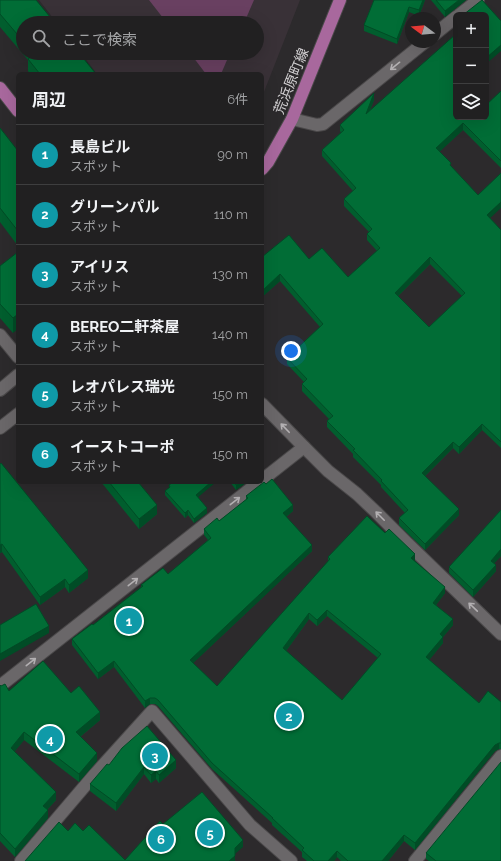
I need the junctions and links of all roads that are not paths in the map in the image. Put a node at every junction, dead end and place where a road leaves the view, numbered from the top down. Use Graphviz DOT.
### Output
graph roads {
  1 [pos="340,0"];
  2 [pos="478,0"];
  3 [pos="463,12"];
  4 [pos="453,19"];
  5 [pos="441,29"];
  6 [pos="418,48"];
  7 [pos="0,88"];
  8 [pos="16,108"];
  9 [pos="292,119"];
  10 [pos="264,167"];
  11 [pos="0,335"];
  12 [pos="16,355"];
  13 [pos="16,377"];
  14 [pos="0,390"];
  15 [pos="264,406"];
  16 [pos="16,416"];
  17 [pos="0,428"];
  18 [pos="304,447"];
  19 [pos="264,478"];
  20 [pos="256,484"];
  21 [pos="501,634"];
  22 [pos="0,686"];
  23 [pos="501,756"];
  24 [pos="21,861"];
  25 [pos="290,861"];
  26 [pos="415,861"];
  1 -- 9 [label="main road, 荒浜原町線"];
  2 -- 3 [label="street"];
  4 -- 5 [label="street"];
  6 -- 9 [label="street, one-way"];
  7 -- 8 [label="main road"];
  9 -- 10 [label="main road, 荒浜原町線"];
  11 -- 12 [label="street"];
  13 -- 14 [label="street"];
  18 -- 15 [label="street, one-way"];
  16 -- 17 [label="street"];
  18 -- 19 [label="street"];
  21 -- 18 [label="street, one-way"];
  22 -- 20 [label="street, one-way"];
  23 -- 26 [label="street"];
  24 -- 25 [label="street"];
}
